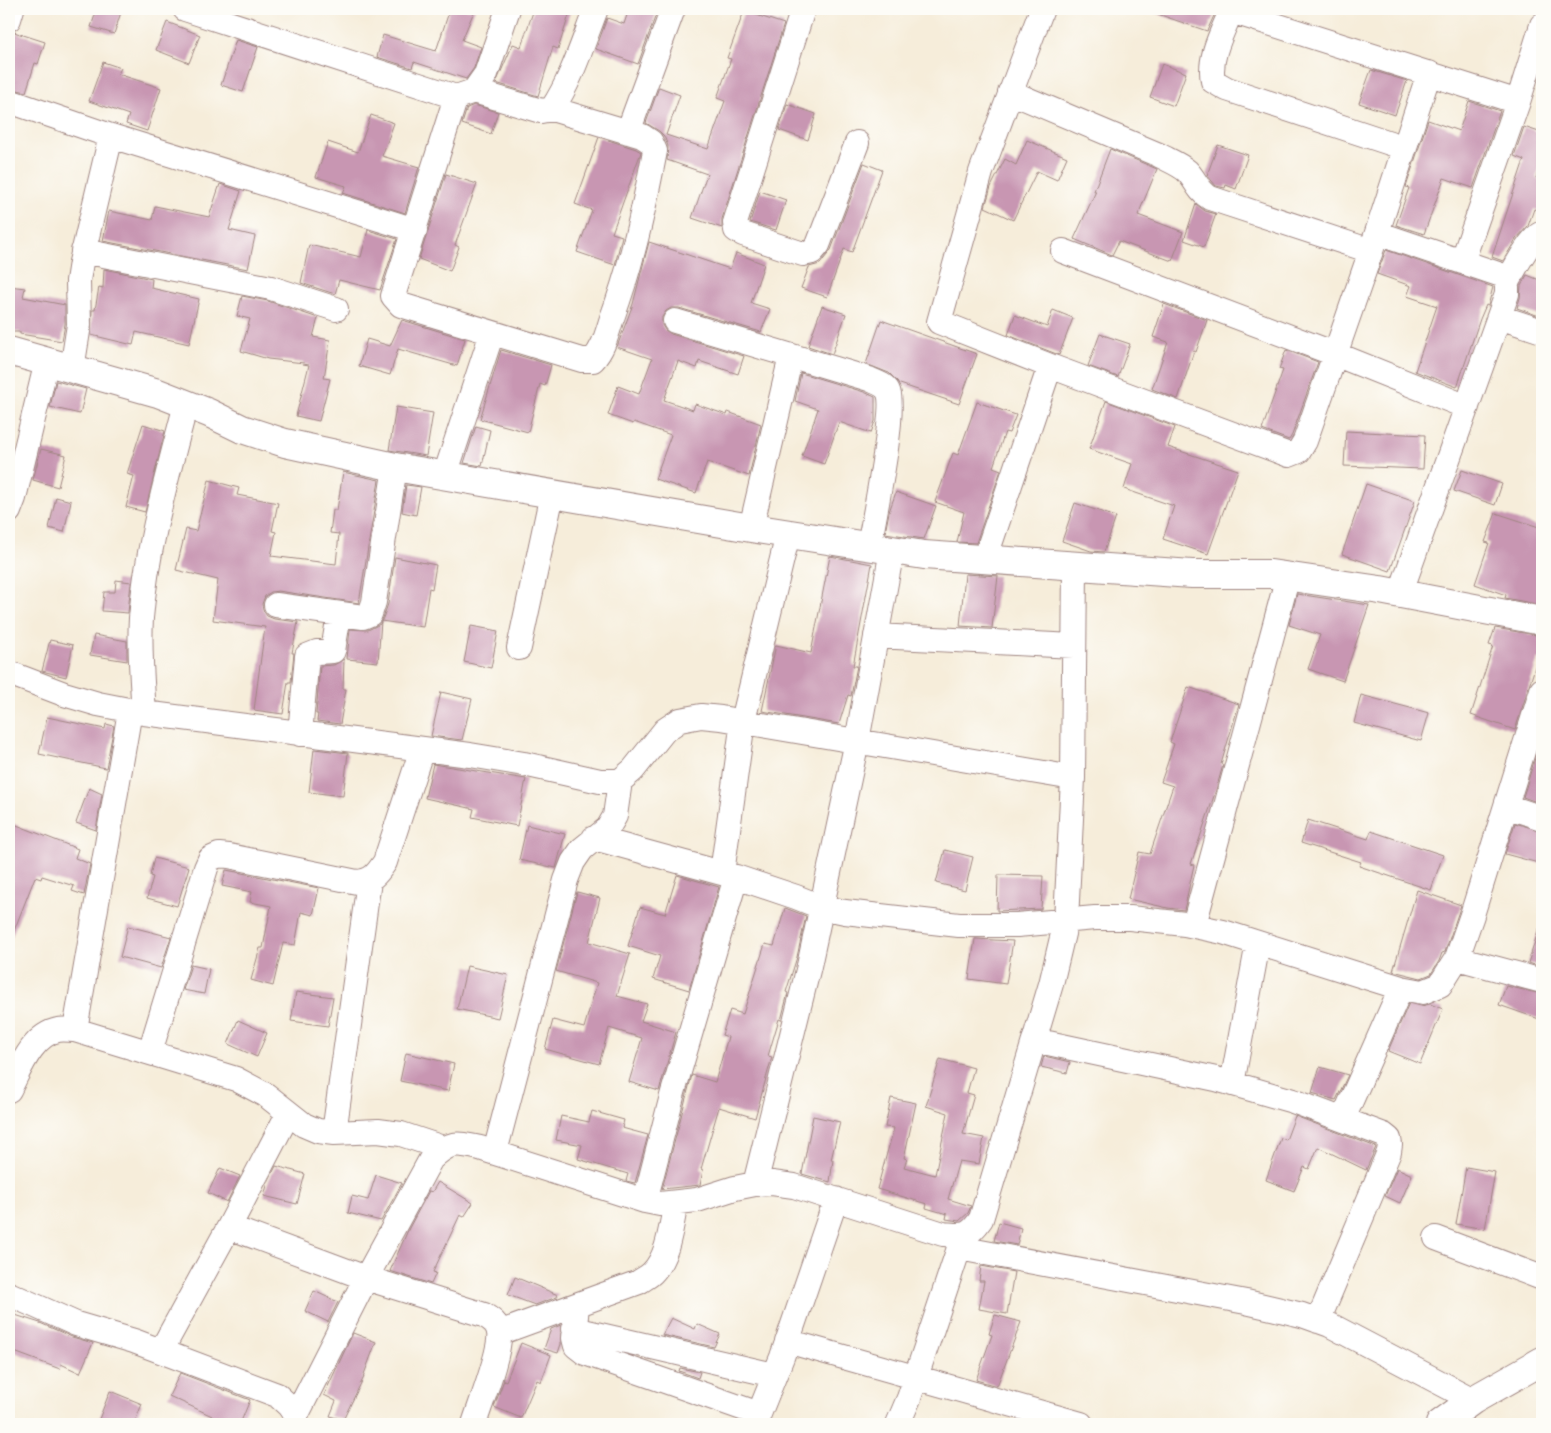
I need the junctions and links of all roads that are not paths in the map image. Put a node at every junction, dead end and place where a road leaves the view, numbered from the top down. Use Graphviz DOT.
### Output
graph roads {
  1 [pos="12,9"];
  2 [pos="185,9"];
  3 [pos="508,9"];
  4 [pos="596,9"];
  5 [pos="673,9"];
  6 [pos="803,9"];
  7 [pos="1042,9"];
  8 [pos="1231,10"];
  9 [pos="9,19"];
  10 [pos="1542,26"];
  11 [pos="1429,73"];
  12 [pos="1010,92"];
  13 [pos="465,94"];
  14 [pos="9,101"];
  15 [pos="1518,102"];
  16 [pos="552,109"];
  17 [pos="628,132"];
  18 [pos="111,136"];
  19 [pos="857,143"];
  20 [pos="1405,148"];
  21 [pos="415,230"];
  22 [pos="1542,233"];
  23 [pos="1374,242"];
  24 [pos="84,250"];
  25 [pos="1062,251"];
  26 [pos="1462,262"];
  27 [pos="1506,282"];
  28 [pos="336,309"];
  29 [pos="1499,317"];
  30 [pos="675,321"];
  31 [pos="1542,331"];
  32 [pos="492,333"];
  33 [pos="9,351"];
  34 [pos="1335,354"];
  35 [pos="790,356"];
  36 [pos="59,365"];
  37 [pos="1050,366"];
  38 [pos="186,404"];
  39 [pos="1467,407"];
  40 [pos="395,467"];
  41 [pos="445,475"];
  42 [pos="552,494"];
  43 [pos="9,511"];
  44 [pos="751,528"];
  45 [pos="788,534"];
  46 [pos="880,548"];
  47 [pos="985,559"];
  48 [pos="1075,566"];
  49 [pos="1288,576"];
  50 [pos="1400,594"];
  51 [pos="276,605"];
  52 [pos="338,614"];
  53 [pos="1542,621"];
  54 [pos="876,636"];
  55 [pos="1074,646"];
  56 [pos="518,648"];
  57 [pos="9,673"];
  58 [pos="1542,690"];
  59 [pos="137,712"];
  60 [pos="743,721"];
  61 [pos="300,734"];
  62 [pos="857,741"];
  63 [pos="422,749"];
  64 [pos="1073,778"];
  65 [pos="620,781"];
  66 [pos="1506,806"];
  67 [pos="1542,818"];
  68 [pos="594,838"];
  69 [pos="729,875"];
  70 [pos="369,881"];
  71 [pos="822,907"];
  72 [pos="1066,921"];
  73 [pos="1194,925"];
  74 [pos="1258,943"];
  75 [pos="1457,958"];
  76 [pos="1542,981"];
  77 [pos="1401,988"];
  78 [pos="75,1030"];
  79 [pos="1034,1040"];
  80 [pos="150,1052"];
  81 [pos="1232,1084"];
  82 [pos="9,1090"];
  83 [pos="288,1114"];
  84 [pos="1344,1119"];
  85 [pos="334,1133"];
  86 [pos="443,1148"];
  87 [pos="495,1152"];
  88 [pos="755,1184"];
  89 [pos="836,1199"];
  90 [pos="645,1201"];
  91 [pos="676,1203"];
  92 [pos="229,1227"];
  93 [pos="1436,1238"];
  94 [pos="961,1242"];
  95 [pos="366,1278"];
  96 [pos="1542,1278"];
  97 [pos="9,1294"];
  98 [pos="577,1305"];
  99 [pos="1318,1321"];
  100 [pos="574,1329"];
  101 [pos="499,1334"];
  102 [pos="787,1340"];
  103 [pos="161,1351"];
  104 [pos="1542,1361"];
  105 [pos="774,1376"];
  106 [pos="916,1377"];
  107 [pos="1473,1400"];
  108 [pos="757,1419"];
  109 [pos="295,1420"];
  110 [pos="475,1424"];
  111 [pos="898,1424"];
  112 [pos="1081,1424"];
  113 [pos="1440,1424"];
  1 -- 9 [label="street"];
  2 -- 13 [label="street"];
  3 -- 13 [label="street"];
  4 -- 16 [label="street"];
  5 -- 17 [label="street"];
  6 -- 19 [label="street"];
  7 -- 12 [label="street"];
  8 -- 11 [label="street"];
  8 -- 20 [label="street"];
  10 -- 15 [label="street"];
  11 -- 15 [label="street"];
  11 -- 20 [label="street"];
  12 -- 23 [label="street"];
  12 -- 37 [label="street"];
  13 -- 16 [label="street"];
  13 -- 21 [label="street"];
  14 -- 18 [label="street"];
  15 -- 26 [label="street"];
  16 -- 17 [label="street"];
  17 -- 32 [label="street"];
  18 -- 21 [label="street"];
  18 -- 24 [label="street"];
  20 -- 23 [label="street"];
  21 -- 32 [label="street"];
  22 -- 27 [label="street"];
  23 -- 26 [label="street"];
  23 -- 34 [label="street"];
  24 -- 28 [label="street"];
  24 -- 36 [label="street"];
  25 -- 34 [label="street"];
  26 -- 27 [label="street"];
  27 -- 29 [label="street"];
  29 -- 31 [label="street"];
  29 -- 39 [label="street"];
  30 -- 35 [label="street"];
  32 -- 41 [label="street"];
  33 -- 36 [label="street"];
  34 -- 37 [label="street"];
  34 -- 39 [label="street"];
  35 -- 44 [label="street"];
  35 -- 46 [label="street"];
  36 -- 38 [label="street"];
  36 -- 43 [label="street"];
  37 -- 47 [label="street"];
  38 -- 40 [label="street"];
  38 -- 59 [label="street"];
  39 -- 50 [label="street"];
  40 -- 41 [label="street"];
  40 -- 52 [label="street"];
  41 -- 42 [label="street"];
  42 -- 44 [label="street"];
  42 -- 56 [label="street"];
  44 -- 45 [label="street"];
  45 -- 46 [label="street"];
  45 -- 60 [label="street"];
  46 -- 47 [label="street"];
  46 -- 54 [label="street"];
  47 -- 48 [label="street"];
  48 -- 49 [label="street"];
  48 -- 55 [label="street"];
  49 -- 50 [label="street"];
  49 -- 73 [label="street"];
  50 -- 53 [label="street"];
  51 -- 52 [label="street"];
  52 -- 61 [label="street"];
  54 -- 55 [label="street"];
  54 -- 62 [label="street"];
  55 -- 64 [label="street"];
  57 -- 59 [label="street"];
  58 -- 66 [label="street"];
  59 -- 61 [label="street"];
  59 -- 78 [label="street"];
  60 -- 62 [label="street"];
  60 -- 65 [label="street"];
  60 -- 69 [label="street"];
  61 -- 63 [label="street"];
  62 -- 64 [label="street"];
  62 -- 71 [label="street"];
  63 -- 65 [label="street"];
  63 -- 70 [label="street"];
  64 -- 72 [label="street"];
  65 -- 68 [label="street"];
  66 -- 67 [label="street"];
  66 -- 75 [label="street"];
  68 -- 69 [label="street"];
  68 -- 87 [label="street"];
  69 -- 71 [label="street"];
  69 -- 90 [label="street"];
  70 -- 80 [label="street"];
  70 -- 85 [label="street"];
  71 -- 72 [label="street"];
  71 -- 88 [label="street"];
  72 -- 73 [label="street"];
  72 -- 79 [label="street"];
  73 -- 74 [label="street"];
  74 -- 77 [label="street"];
  74 -- 81 [label="street"];
  75 -- 76 [label="street"];
  75 -- 77 [label="street"];
  77 -- 84 [label="street"];
  78 -- 80 [label="street"];
  78 -- 82 [label="street"];
  79 -- 81 [label="street"];
  79 -- 94 [label="street"];
  80 -- 83 [label="street"];
  81 -- 84 [label="street"];
  83 -- 85 [label="street"];
  83 -- 92 [label="street"];
  84 -- 99 [label="street"];
  85 -- 86 [label="street"];
  86 -- 87 [label="street"];
  86 -- 95 [label="street"];
  87 -- 90 [label="street"];
  88 -- 89 [label="street"];
  88 -- 91 [label="street"];
  89 -- 94 [label="street"];
  89 -- 102 [label="street"];
  90 -- 91 [label="street"];
  91 -- 98 [label="street"];
  92 -- 95 [label="street"];
  92 -- 103 [label="street"];
  93 -- 96 [label="street"];
  94 -- 99 [label="street"];
  94 -- 106 [label="street"];
  95 -- 101 [label="street"];
  95 -- 109 [label="street"];
  97 -- 103 [label="street"];
  98 -- 100 [label="street"];
  98 -- 101 [label="street"];
  99 -- 107 [label="street"];
  100 -- 105 [label="street"];
  100 -- 108 [label="street"];
  101 -- 110 [label="street"];
  102 -- 105 [label="street"];
  102 -- 106 [label="street"];
  103 -- 109 [label="street"];
  104 -- 107 [label="street"];
  105 -- 108 [label="street"];
  106 -- 111 [label="street"];
  106 -- 112 [label="street"];
  107 -- 113 [label="street"];
}
